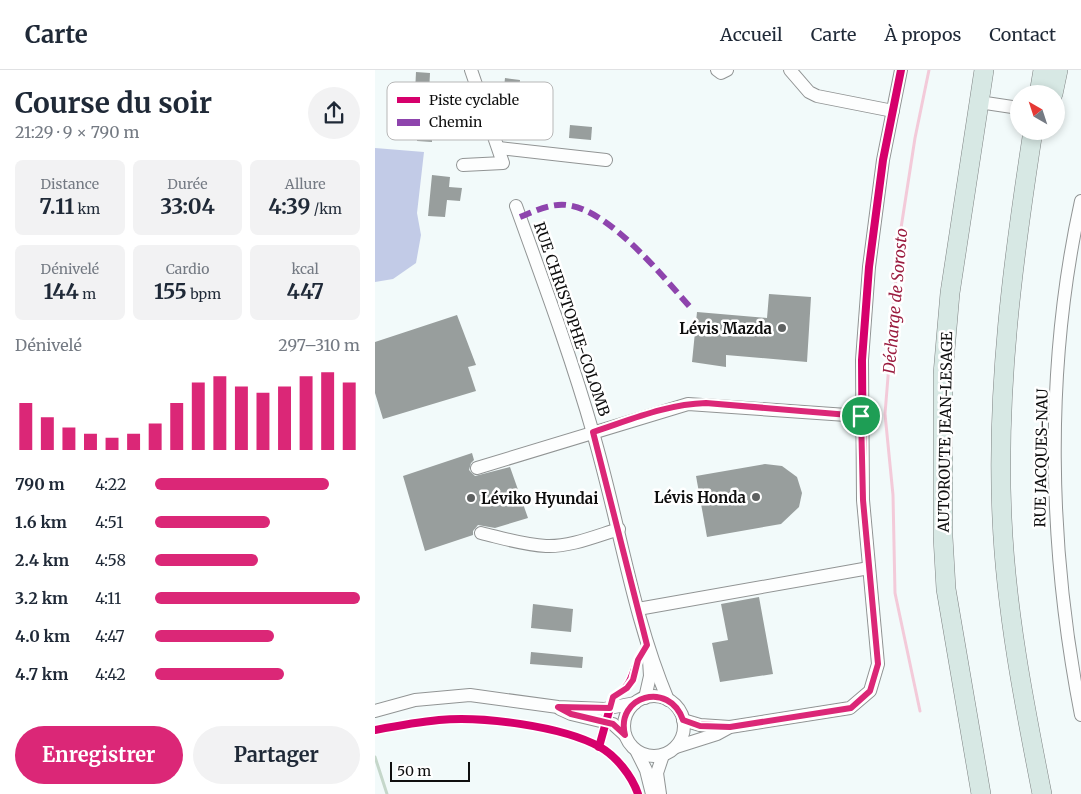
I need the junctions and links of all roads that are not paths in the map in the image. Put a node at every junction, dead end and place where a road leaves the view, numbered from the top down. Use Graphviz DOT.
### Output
graph roads {
  1 [pos="471,70"];
  2 [pos="717,70"];
  3 [pos="727,70"];
  4 [pos="790,70"];
  5 [pos="901,70"];
  6 [pos="973,70"];
  7 [pos="984,70"];
  8 [pos="1043,70"];
  9 [pos="1059,70"];
  10 [pos="475,82"];
  11 [pos="1040,85"];
  12 [pos="1055,85"];
  13 [pos="979,102"];
  14 [pos="1010,107"];
  15 [pos="893,111"];
  16 [pos="496,140"];
  17 [pos="1032,140"];
  18 [pos="1043,140"];
  19 [pos="499,148"];
  20 [pos="606,160"];
  21 [pos="463,165"];
  22 [pos="1081,201"];
  23 [pos="516,206"];
  24 [pos="1079,219"];
  25 [pos="1016,253"];
  26 [pos="950,293"];
  27 [pos="861,416"];
  28 [pos="593,432"];
  29 [pos="477,468"];
  30 [pos="619,529"];
  31 [pos="481,533"];
  32 [pos="869,568"];
  33 [pos="639,609"];
  34 [pos="647,645"];
  35 [pos="639,700"];
  36 [pos="668,700"];
  37 [pos="558,707"];
  38 [pos="375,711"];
  39 [pos="1081,715"];
  40 [pos="683,720"];
  41 [pos="730,727"];
  42 [pos="625,735"];
  43 [pos="675,747"];
  44 [pos="637,752"];
  45 [pos="663,755"];
  46 [pos="652,794"];
  47 [pos="660,794"];
  48 [pos="981,794"];
  49 [pos="1042,794"];
  1 -- 10 [label="street"];
  2 -- 3 [label="street"];
  4 -- 15 [label="street"];
  5 -- 15 [label="street"];
  6 -- 26 [label="highway"];
  7 -- 13 [label="highway, AUTOROUTE JEAN-LESAGE"];
  8 -- 11 [label="highway"];
  9 -- 12 [label="highway"];
  13 -- 14 [label="street"];
  13 -- 26 [label="highway, AUTOROUTE JEAN-LESAGE"];
  15 -- 27 [label="street"];
  16 -- 19 [label="street"];
  17 -- 25 [label="highway"];
  18 -- 25 [label="highway"];
  19 -- 20 [label="street"];
  19 -- 21 [label="street"];
  22 -- 24 [label="street, RUE JACQUES-NAU"];
  23 -- 28 [label="street, RUE CHRISTOPHE-COLOMB"];
  24 -- 39 [label="street, RUE JACQUES-NAU"];
  25 -- 49 [label="highway"];
  26 -- 48 [label="highway, AUTOROUTE JEAN-LESAGE"];
  27 -- 28 [label="street"];
  27 -- 32 [label="street"];
  28 -- 29 [label="street"];
  28 -- 30 [label="street, RUE CHRISTOPHE-COLOMB"];
  30 -- 31 [label="street"];
  30 -- 33 [label="street, RUE CHRISTOPHE-COLOMB"];
  32 -- 33 [label="street"];
  32 -- 41 [label="street"];
  33 -- 34 [label="street, RUE CHRISTOPHE-COLOMB"];
  34 -- 35 [label="street, RUE CHRISTOPHE-COLOMB"];
  34 -- 36 [label="street, RUE CHRISTOPHE-COLOMB"];
  35 -- 36 [label="street"];
  35 -- 37 [label="street"];
  35 -- 42 [label="street"];
  36 -- 40 [label="street"];
  37 -- 38 [label="street"];
  37 -- 42 [label="street"];
  40 -- 41 [label="street"];
  40 -- 43 [label="street"];
  41 -- 43 [label="street"];
  42 -- 44 [label="street"];
  43 -- 45 [label="street"];
  44 -- 45 [label="street"];
  44 -- 46 [label="street"];
  45 -- 47 [label="street"];
}
